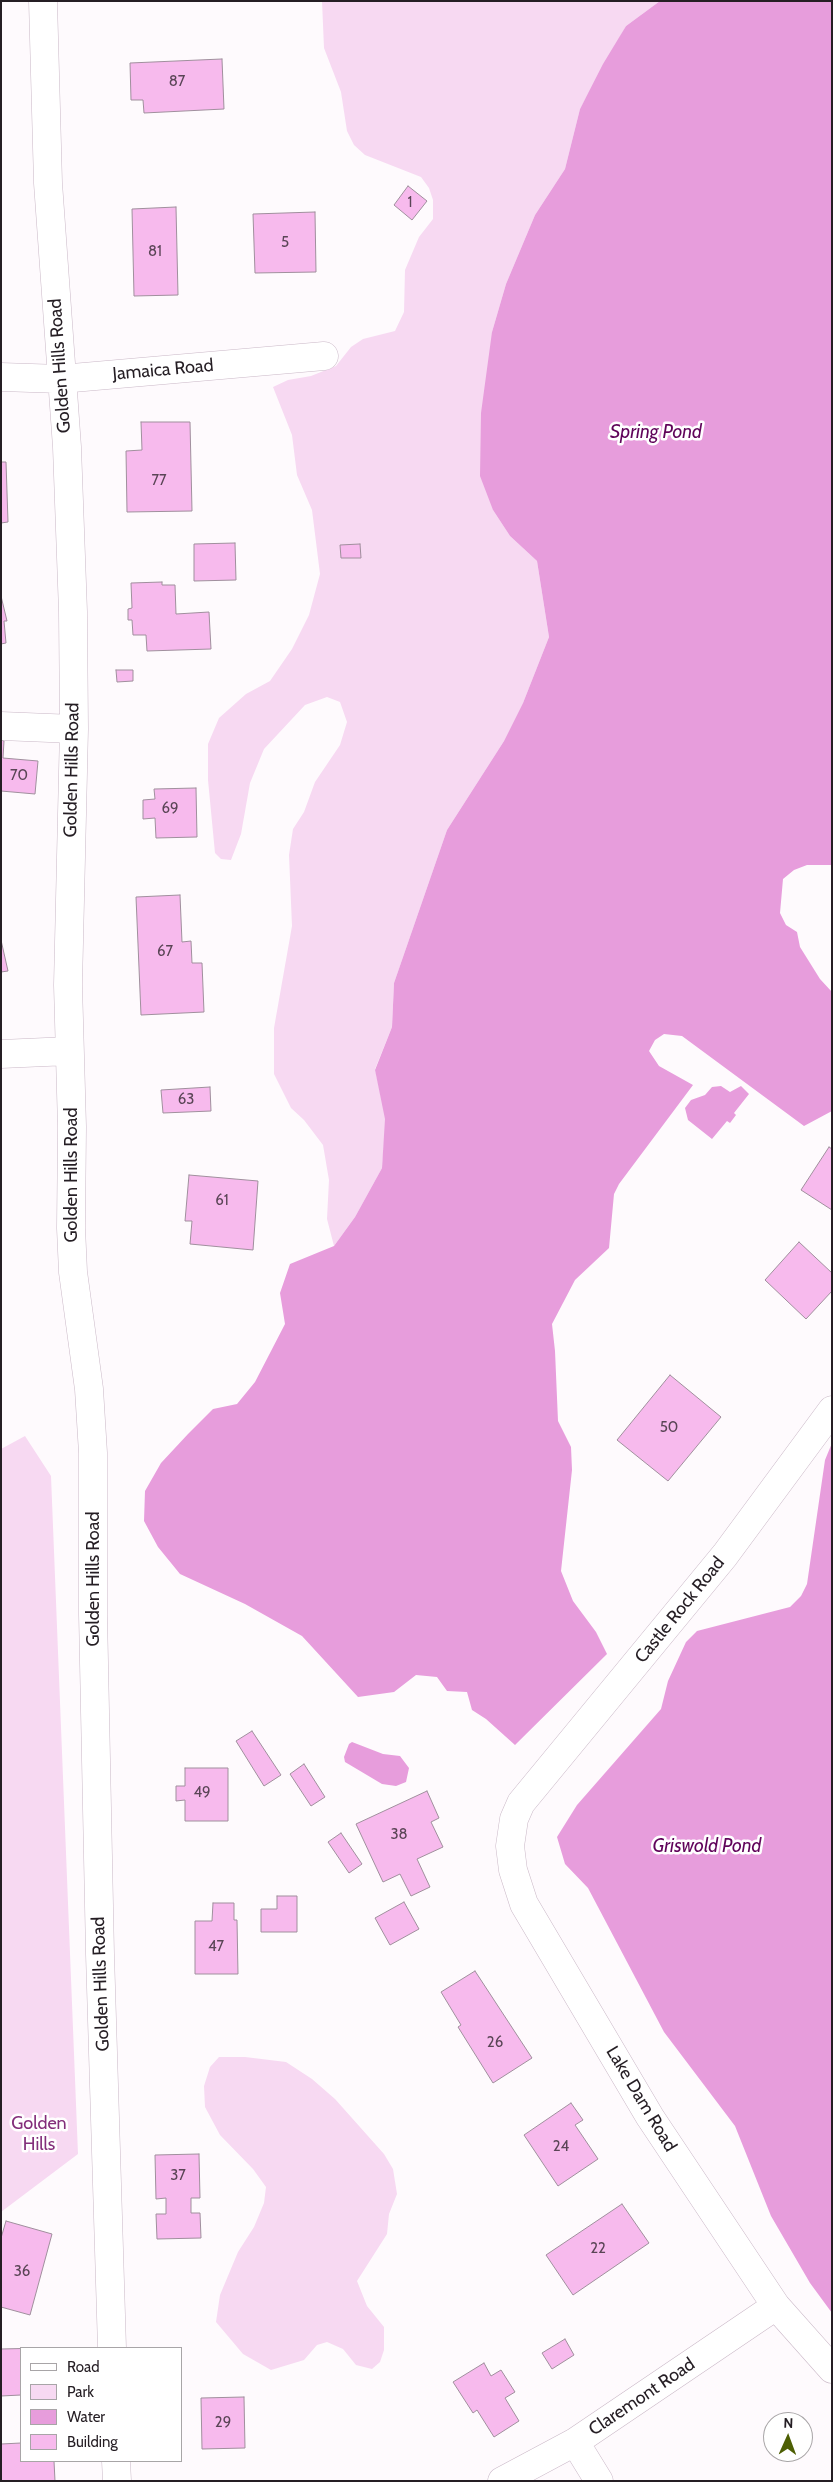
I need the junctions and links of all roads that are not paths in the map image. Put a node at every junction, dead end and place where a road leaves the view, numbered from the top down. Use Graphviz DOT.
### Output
graph roads {
  1 [pos="43,1"];
  2 [pos="324,356"];
  3 [pos="1,378"];
  4 [pos="61,379"];
  5 [pos="1,726"];
  6 [pos="74,729"];
  7 [pos="69,1051"];
  8 [pos="1,1054"];
  9 [pos="832,1410"];
  10 [pos="521,1803"];
  11 [pos="776,2306"];
  12 [pos="112,2347"];
  13 [pos="832,2369"];
  14 [pos="575,2442"];
  15 [pos="116,2462"];
  16 [pos="117,2481"];
  17 [pos="502,2481"];
  18 [pos="598,2481"];
  1 -- 4 [label="street, Golden Hills Road"];
  2 -- 4 [label="street, Jamaica Road"];
  3 -- 4 [label="street, Jamaica Road"];
  4 -- 6 [label="street, Golden Hills Road"];
  5 -- 6 [label="street"];
  6 -- 7 [label="street, Golden Hills Road"];
  7 -- 8 [label="street"];
  7 -- 12 [label="street, Golden Hills Road"];
  9 -- 10 [label="street, Castle Rock Road"];
  10 -- 11 [label="street, Lake Dam Road"];
  11 -- 13 [label="street, Lake Dam Road"];
  11 -- 14 [label="street, Claremont Road"];
  14 -- 17 [label="street, Claremont Road"];
  14 -- 18 [label="street"];
  15 -- 16 [label="street"];
}
